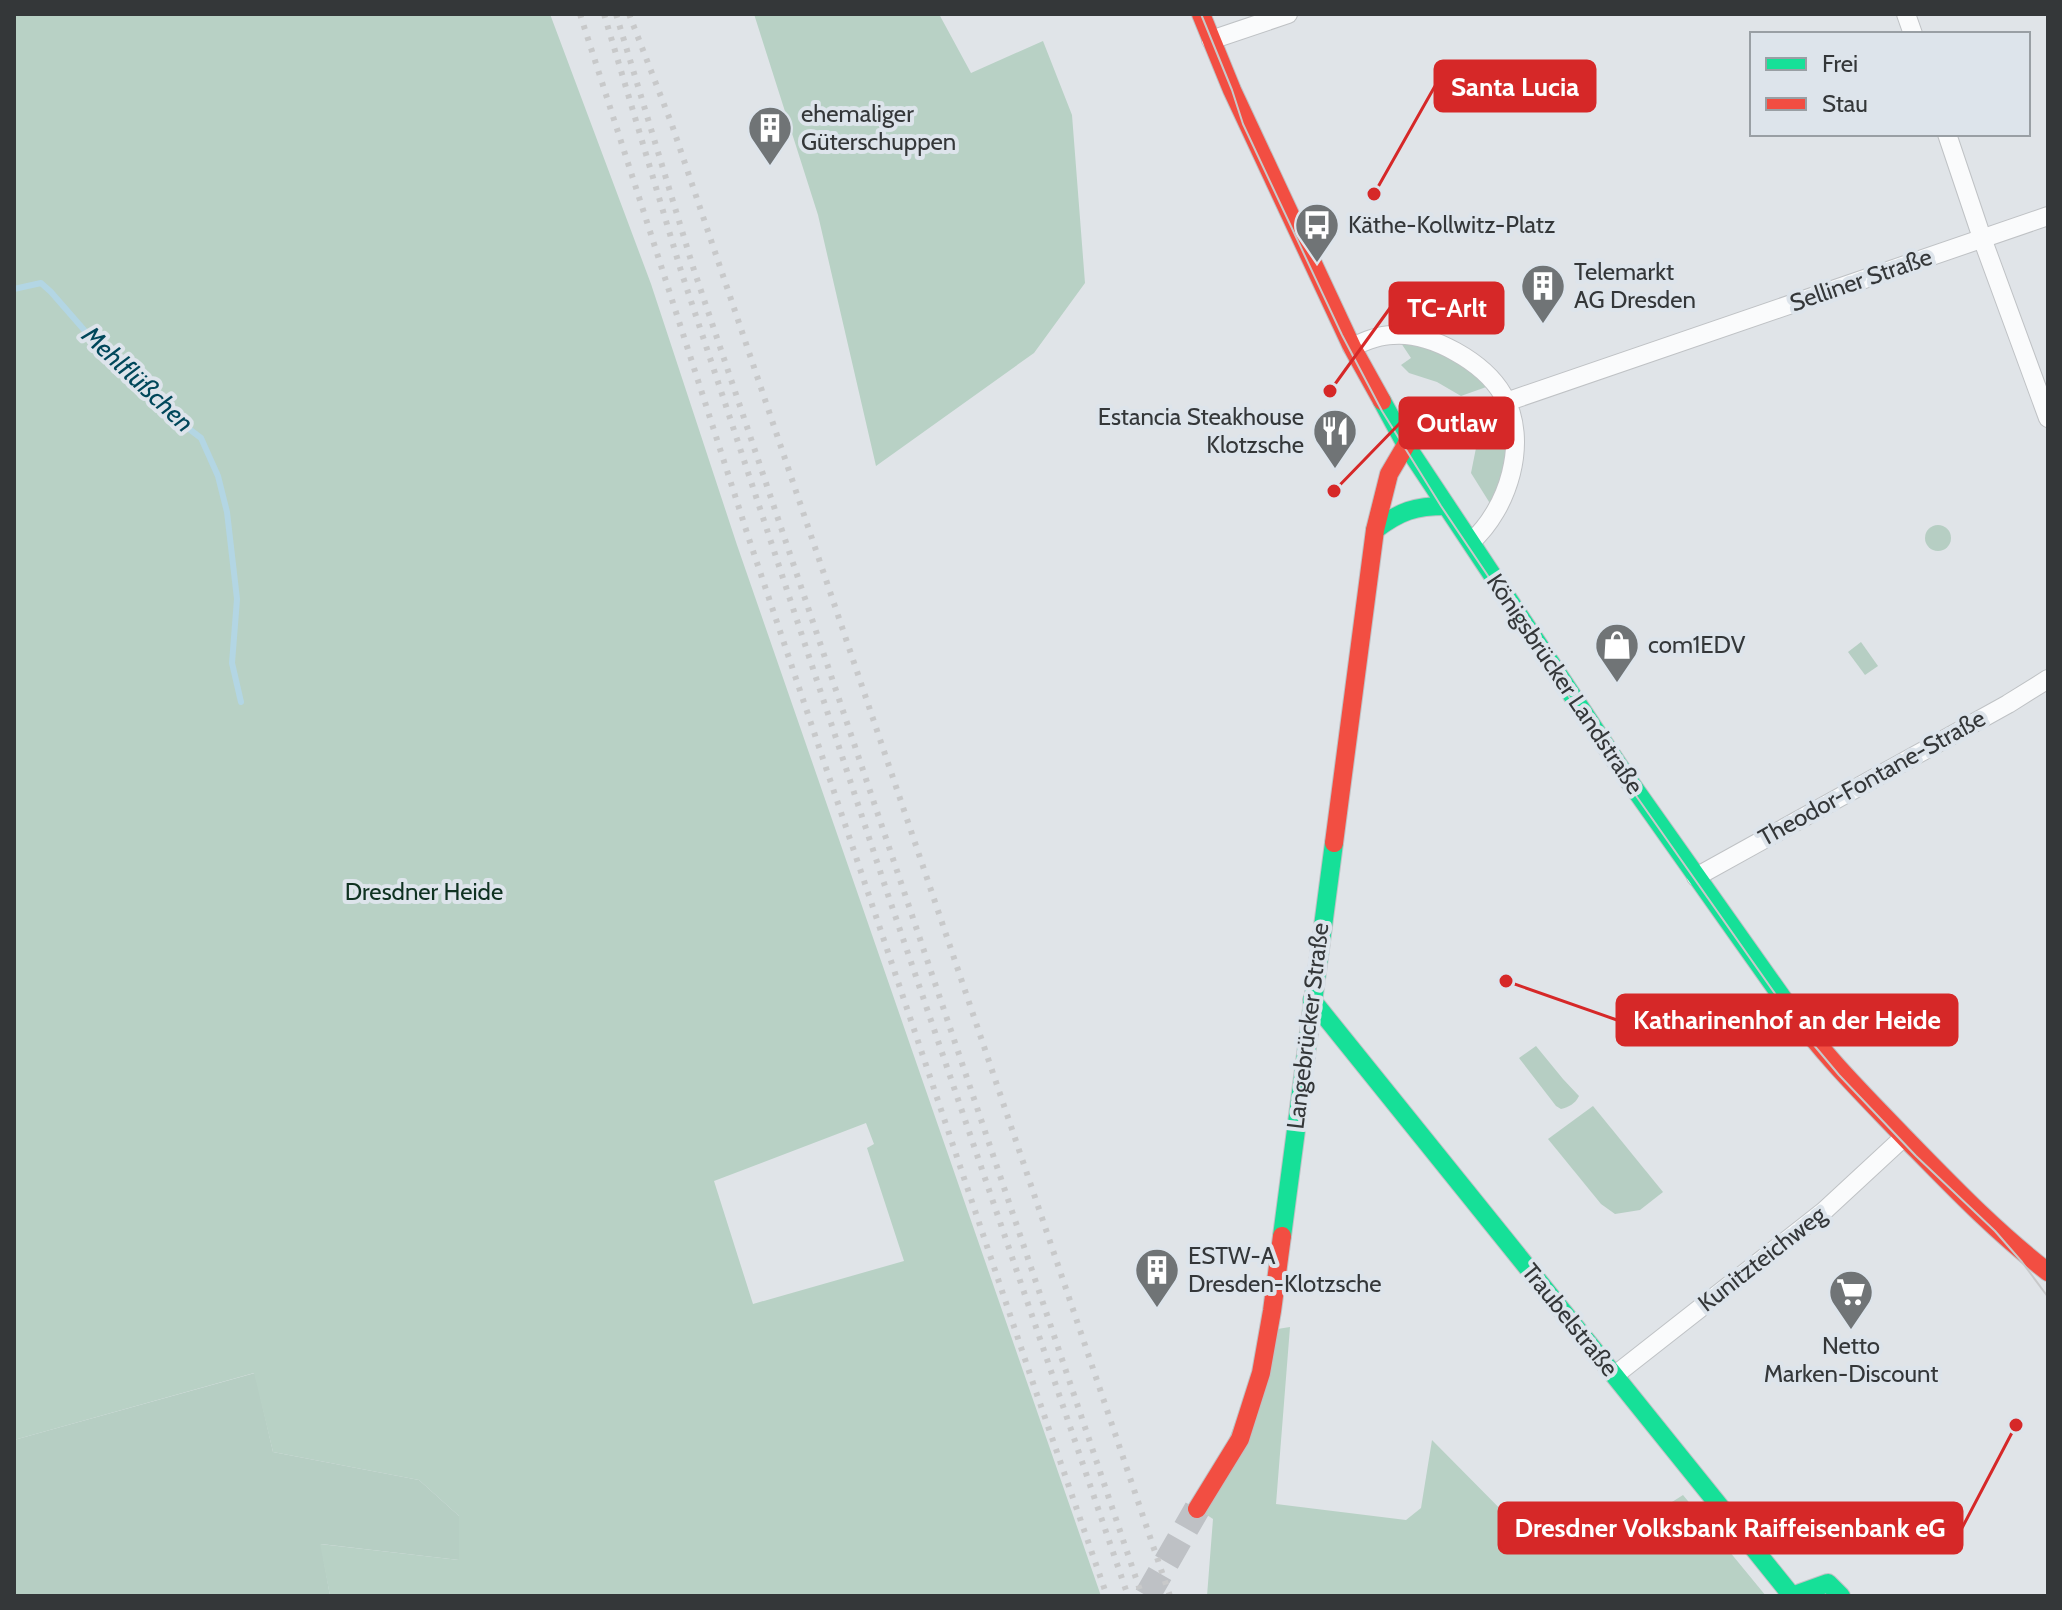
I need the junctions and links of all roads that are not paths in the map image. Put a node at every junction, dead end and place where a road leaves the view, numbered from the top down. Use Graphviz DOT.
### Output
graph roads {
  1 [pos="1201,14"];
  2 [pos="1288,14"];
  3 [pos="1211,40"];
  4 [pos="1948,136"];
  5 [pos="2048,216"];
  6 [pos="1982,238"];
  7 [pos="1352,347"];
  8 [pos="1500,404"];
  9 [pos="2048,418"];
  10 [pos="1406,445"];
  11 [pos="1446,506"];
  12 [pos="1375,530"];
  13 [pos="1471,542"];
  14 [pos="2048,679"];
  15 [pos="1696,877"];
  16 [pos="1312,1000"];
  17 [pos="1904,1137"];
  18 [pos="2048,1272"];
  19 [pos="1615,1375"];
  20 [pos="1197,1509"];
  21 [pos="1841,1596"];
  1 -- 3 [label="main road, Königsbrücker Landstraße"];
  2 -- 3 [label="street"];
  3 -- 7 [label="main road, Königsbrücker Landstraße"];
  4 -- 6 [label="street"];
  5 -- 6 [label="street, Selliner Straße"];
  6 -- 8 [label="street, Selliner Straße"];
  6 -- 9 [label="street"];
  7 -- 8 [label="street"];
  7 -- 10 [label="main road, Königsbrücker Landstraße"];
  8 -- 10 [label="street"];
  8 -- 13 [label="street"];
  10 -- 11 [label="main road, Königsbrücker Landstraße"];
  10 -- 12 [label="main road, Langebrücker Straße"];
  11 -- 12 [label="main road"];
  11 -- 13 [label="main road, Königsbrücker Landstraße"];
  12 -- 16 [label="main road, Langebrücker Straße"];
  13 -- 15 [label="main road, Königsbrücker Landstraße"];
  14 -- 15 [label="street, Theodor-Fontane-Straße"];
  15 -- 17 [label="main road, Königsbrücker Landstraße"];
  16 -- 19 [label="main road, Traubelstraße"];
  16 -- 20 [label="main road, Langebrücker Straße"];
  17 -- 18 [label="main road, Königsbrücker Landstraße"];
  17 -- 19 [label="street, Kunitzteichweg"];
  19 -- 21 [label="main road, Traubelstraße"];
}
